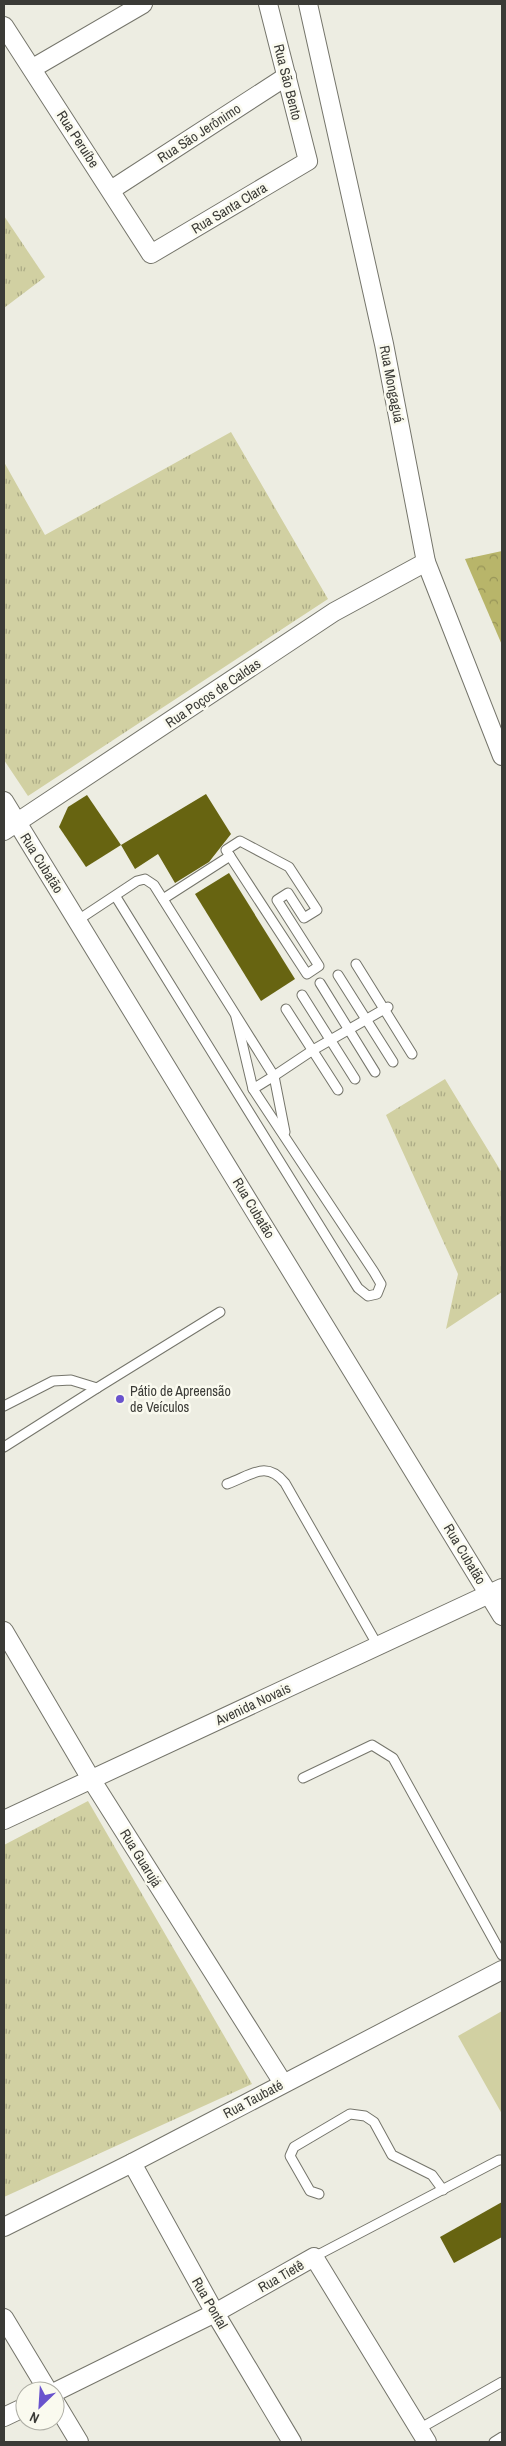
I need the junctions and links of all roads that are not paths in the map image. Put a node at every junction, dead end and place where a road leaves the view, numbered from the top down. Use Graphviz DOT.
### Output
graph roads {
  1 [pos="142,4"];
  2 [pos="268,4"];
  3 [pos="308,4"];
  4 [pos="4,26"];
  5 [pos="33,68"];
  6 [pos="287,76"];
  7 [pos="308,161"];
  8 [pos="111,190"];
  9 [pos="151,254"];
  10 [pos="426,562"];
  11 [pos="502,756"];
  12 [pos="4,801"];
  13 [pos="11,827"];
  14 [pos="230,856"];
  15 [pos="116,897"];
  16 [pos="163,899"];
  17 [pos="78,920"];
  18 [pos="356,964"];
  19 [pos="338,974"];
  20 [pos="320,983"];
  21 [pos="302,996"];
  22 [pos="385,1008"];
  23 [pos="286,1009"];
  24 [pos="234,1010"];
  25 [pos="366,1020"];
  26 [pos="348,1030"];
  27 [pos="330,1040"];
  28 [pos="313,1050"];
  29 [pos="412,1054"];
  30 [pos="392,1062"];
  31 [pos="375,1072"];
  32 [pos="274,1076"];
  33 [pos="355,1079"];
  34 [pos="253,1089"];
  35 [pos="338,1090"];
  36 [pos="286,1137"];
  37 [pos="220,1312"];
  38 [pos="97,1388"];
  39 [pos="4,1406"];
  40 [pos="4,1447"];
  41 [pos="227,1484"];
  42 [pos="496,1591"];
  43 [pos="502,1616"];
  44 [pos="4,1631"];
  45 [pos="378,1646"];
  46 [pos="304,1778"];
  47 [pos="91,1779"];
  48 [pos="4,1820"];
  49 [pos="502,1955"];
  50 [pos="502,1970"];
  51 [pos="283,2083"];
  52 [pos="502,2160"];
  53 [pos="132,2163"];
  54 [pos="443,2190"];
  55 [pos="319,2194"];
  56 [pos="4,2227"];
  57 [pos="314,2257"];
  58 [pos="215,2313"];
  59 [pos="4,2318"];
  60 [pos="42,2381"];
  61 [pos="502,2382"];
  62 [pos="65,2387"];
  63 [pos="65,2419"];
  64 [pos="423,2436"];
  65 [pos="502,2437"];
  66 [pos="79,2442"];
  67 [pos="292,2442"];
  68 [pos="494,2442"];
  1 -- 5 [label="street"];
  2 -- 6 [label="street, Rua São Bento"];
  3 -- 10 [label="street, Rua Mongaguá"];
  4 -- 5 [label="street, Rua Peruíbe"];
  5 -- 8 [label="street, Rua Peruíbe"];
  6 -- 7 [label="street, Rua São Bento"];
  6 -- 8 [label="street, Rua São Jerônimo"];
  7 -- 9 [label="street, Rua Santa Clara"];
  8 -- 9 [label="street, Rua Peruíbe"];
  10 -- 11 [label="street, Rua Mongaguá"];
  10 -- 13 [label="street, Rua Poços de Caldas"];
  12 -- 13 [label="street, Rua Cubatão"];
  13 -- 17 [label="street, Rua Cubatão"];
  14 -- 14 [label="lane"];
  14 -- 16 [label="lane"];
  15 -- 16 [label="lane"];
  15 -- 17 [label="lane"];
  15 -- 36 [label="lane"];
  16 -- 24 [label="lane"];
  17 -- 42 [label="street, Rua Cubatão"];
  18 -- 22 [label="lane"];
  19 -- 25 [label="lane"];
  20 -- 26 [label="lane"];
  21 -- 27 [label="lane"];
  22 -- 25 [label="lane"];
  22 -- 29 [label="lane"];
  23 -- 28 [label="lane"];
  24 -- 32 [label="lane"];
  24 -- 34 [label="lane"];
  25 -- 26 [label="lane"];
  25 -- 30 [label="lane"];
  26 -- 27 [label="lane"];
  26 -- 31 [label="lane"];
  27 -- 28 [label="lane"];
  27 -- 33 [label="lane"];
  28 -- 32 [label="lane"];
  28 -- 35 [label="lane"];
  32 -- 34 [label="lane"];
  32 -- 36 [label="lane"];
  34 -- 36 [label="lane"];
  37 -- 38 [label="lane"];
  38 -- 39 [label="lane"];
  38 -- 40 [label="lane"];
  41 -- 45 [label="lane"];
  42 -- 43 [label="street, Rua Cubatão"];
  42 -- 45 [label="street, Avenida Novais"];
  44 -- 47 [label="street, Rua Guarujá"];
  45 -- 47 [label="street, Avenida Novais"];
  46 -- 49 [label="lane"];
  47 -- 48 [label="street, Avenida Novais"];
  47 -- 51 [label="street, Rua Guarujá"];
  50 -- 51 [label="street, Rua Taubaté"];
  51 -- 53 [label="street, Rua Taubaté"];
  52 -- 54 [label="lane"];
  53 -- 56 [label="street, Rua Taubaté"];
  53 -- 58 [label="street, Rua Pontal"];
  54 -- 55 [label="lane"];
  54 -- 57 [label="lane"];
  57 -- 58 [label="street, Rua Tietê"];
  57 -- 64 [label="street, Rua Tietê"];
  58 -- 62 [label="street, Rua Tietê"];
  58 -- 67 [label="street, Rua Pontal"];
  59 -- 60 [label="street"];
  61 -- 64 [label="lane"];
  63 -- 66 [label="street"];
  65 -- 68 [label="lane"];
}
